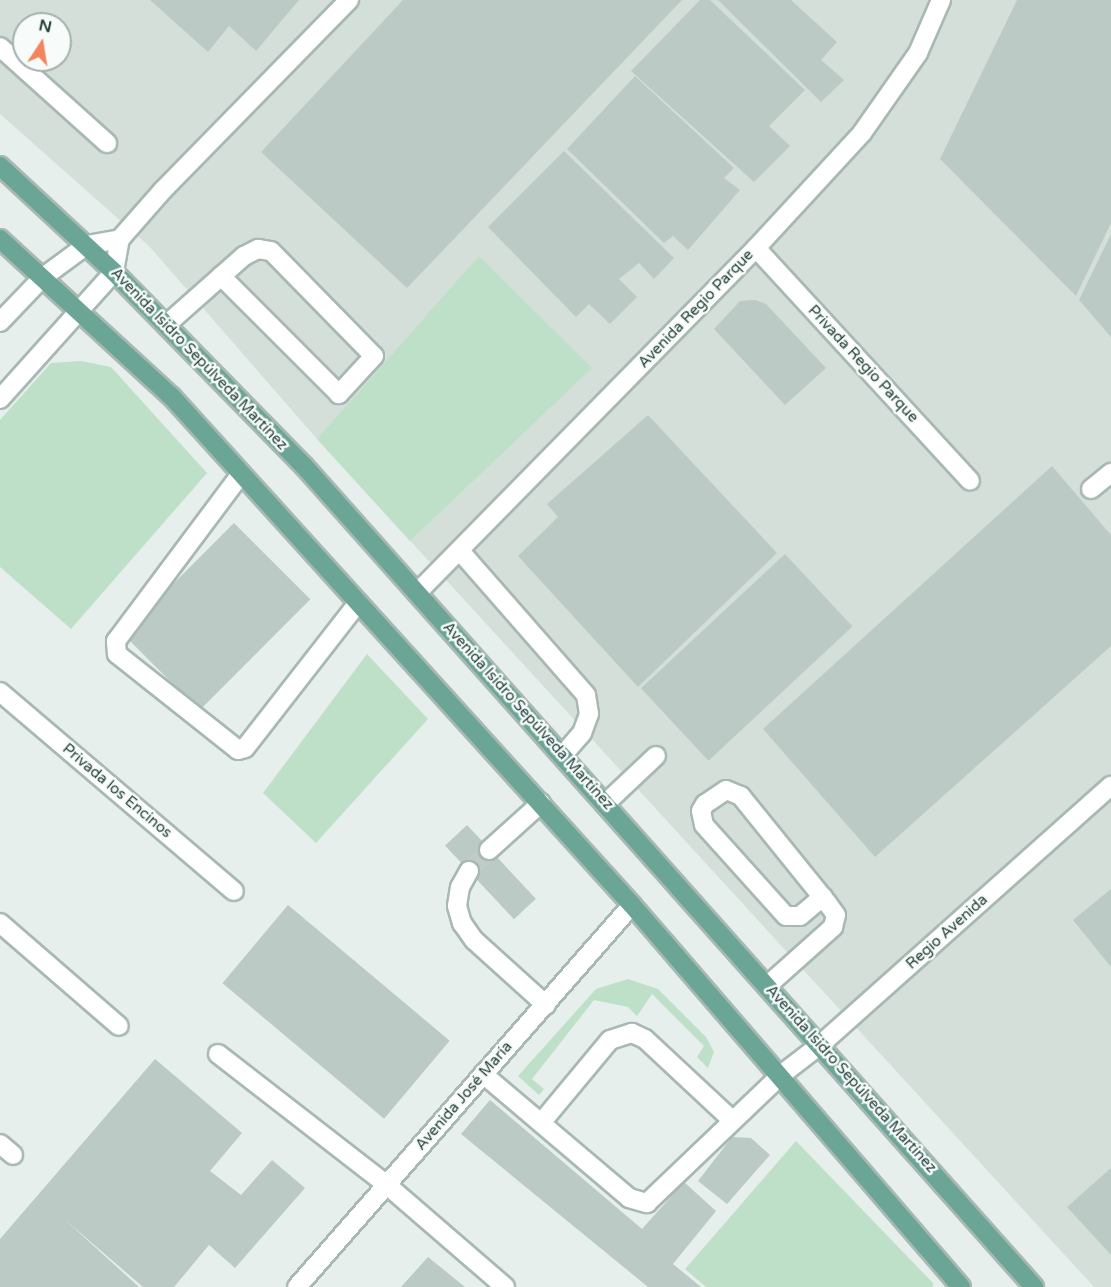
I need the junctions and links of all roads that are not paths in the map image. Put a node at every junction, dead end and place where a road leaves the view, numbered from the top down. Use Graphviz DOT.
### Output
graph roads {
  1 [pos="349,0"];
  2 [pos="941,0"];
  3 [pos="0,47"];
  4 [pos="107,143"];
  5 [pos="0,166"];
  6 [pos="0,238"];
  7 [pos="120,239"];
  8 [pos="87,245"];
  9 [pos="756,248"];
  10 [pos="114,272"];
  11 [pos="221,276"];
  12 [pos="42,278"];
  13 [pos="80,310"];
  14 [pos="0,322"];
  15 [pos="166,325"];
  16 [pos="0,399"];
  17 [pos="1111,473"];
  18 [pos="241,474"];
  19 [pos="970,481"];
  20 [pos="1091,489"];
  21 [pos="460,551"];
  22 [pos="418,592"];
  23 [pos="358,603"];
  24 [pos="0,692"];
  25 [pos="563,755"];
  26 [pos="656,756"];
  27 [pos="1111,786"];
  28 [pos="541,803"];
  29 [pos="605,804"];
  30 [pos="489,850"];
  31 [pos="469,871"];
  32 [pos="234,891"];
  33 [pos="823,897"];
  34 [pos="632,906"];
  35 [pos="0,923"];
  36 [pos="767,986"];
  37 [pos="546,1005"];
  38 [pos="119,1026"];
  39 [pos="820,1045"];
  40 [pos="218,1054"];
  41 [pos="483,1074"];
  42 [pos="781,1075"];
  43 [pos="732,1120"];
  44 [pos="541,1123"];
  45 [pos="387,1185"];
  46 [pos="1029,1285"];
  47 [pos="297,1287"];
  48 [pos="505,1287"];
  49 [pos="961,1287"];
  1 -- 7 [label="street"];
  2 -- 9 [label="street, Avenida Regio Parque"];
  3 -- 4 [label="street"];
  5 -- 8 [label="main road, Avenida Isidro Sepúlveda Martínez"];
  6 -- 12 [label="main road"];
  7 -- 8 [label="street"];
  7 -- 10 [label="street"];
  8 -- 10 [label="main road, Avenida Isidro Sepúlveda Martínez"];
  8 -- 12 [label="street"];
  9 -- 19 [label="street, Privada Regio Parque"];
  9 -- 21 [label="street, Avenida Regio Parque"];
  10 -- 13 [label="street"];
  10 -- 15 [label="main road, Avenida Isidro Sepúlveda Martínez"];
  11 -- 11 [label="street"];
  11 -- 15 [label="street"];
  12 -- 13 [label="main road"];
  12 -- 14 [label="street"];
  13 -- 16 [label="street"];
  13 -- 18 [label="main road"];
  15 -- 22 [label="main road, Avenida Isidro Sepúlveda Martínez"];
  17 -- 20 [label="street"];
  18 -- 23 [label="main road"];
  18 -- 23 [label="street"];
  21 -- 22 [label="street, Avenida Regio Parque"];
  21 -- 25 [label="street"];
  22 -- 25 [label="main road, Avenida Isidro Sepúlveda Martínez"];
  23 -- 28 [label="main road"];
  24 -- 32 [label="street, Privada los Encinos"];
  25 -- 29 [label="main road, Avenida Isidro Sepúlveda Martínez"];
  26 -- 29 [label="street"];
  27 -- 39 [label="street, Regio Avenida"];
  28 -- 30 [label="street"];
  28 -- 34 [label="main road"];
  29 -- 36 [label="main road, Avenida Isidro Sepúlveda Martínez"];
  31 -- 37 [label="street"];
  33 -- 33 [label="street"];
  33 -- 36 [label="street"];
  34 -- 37 [label="street, Avenida José María"];
  34 -- 42 [label="main road"];
  35 -- 38 [label="street"];
  36 -- 39 [label="main road, Avenida Isidro Sepúlveda Martínez"];
  37 -- 41 [label="street, Avenida José María"];
  39 -- 42 [label="street, Regio Avenida"];
  39 -- 46 [label="main road, Avenida Isidro Sepúlveda Martínez"];
  40 -- 45 [label="street"];
  41 -- 44 [label="street"];
  41 -- 45 [label="street, Avenida José María"];
  42 -- 43 [label="street, Regio Avenida"];
  42 -- 49 [label="main road"];
  43 -- 44 [label="street, Regio Avenida"];
  43 -- 44 [label="street"];
  45 -- 47 [label="street, Avenida José María"];
  45 -- 48 [label="street"];
}
